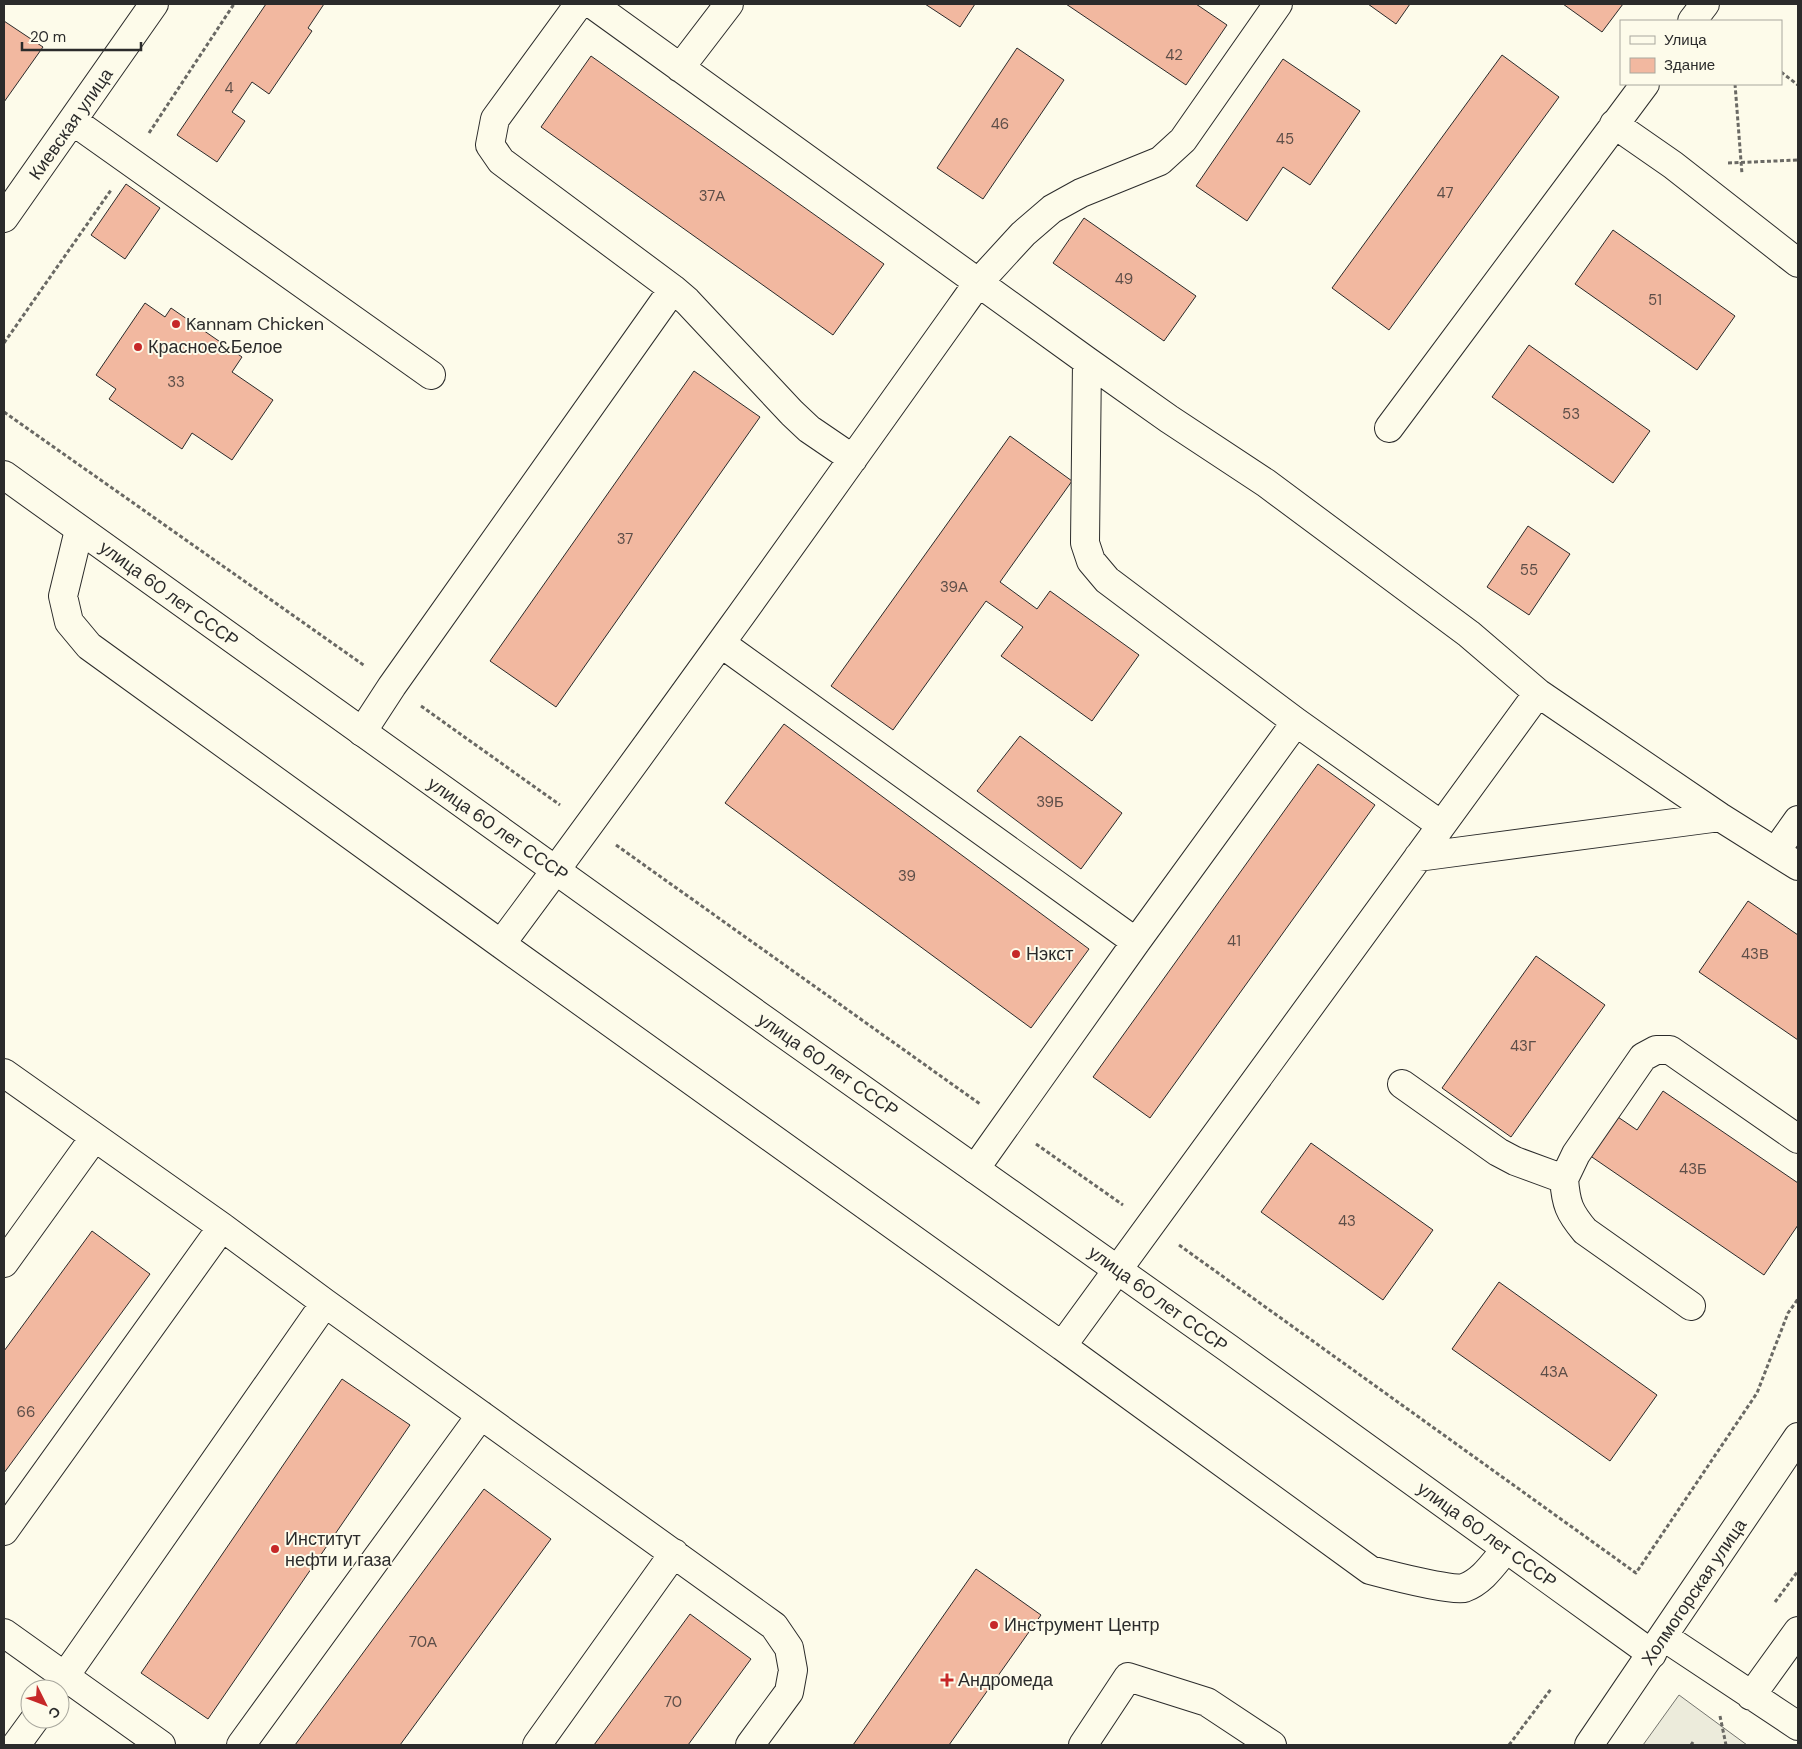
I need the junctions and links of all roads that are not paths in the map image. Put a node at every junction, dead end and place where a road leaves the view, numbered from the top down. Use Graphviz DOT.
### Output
graph roads {
  1 [pos="154,4"];
  2 [pos="578,4"];
  3 [pos="592,4"];
  4 [pos="729,4"];
  5 [pos="1278,4"];
  6 [pos="1705,4"];
  7 [pos="1693,20"];
  8 [pos="680,68"];
  9 [pos="1644,85"];
  10 [pos="73,121"];
  11 [pos="1614,124"];
  12 [pos="4,218"];
  13 [pos="1798,263"];
  14 [pos="978,283"];
  15 [pos="673,288"];
  16 [pos="1087,361"];
  17 [pos="431,375"];
  18 [pos="1390,428"];
  19 [pos="853,459"];
  20 [pos="4,475"];
  21 [pos="79,530"];
  22 [pos="722,644"];
  23 [pos="1538,693"];
  24 [pos="1296,722"];
  25 [pos="362,732"];
  26 [pos="1720,817"];
  27 [pos="1798,820"];
  28 [pos="1441,825"];
  29 [pos="1418,857"];
  30 [pos="1787,859"];
  31 [pos="556,871"];
  32 [pos="1136,942"];
  33 [pos="501,944"];
  34 [pos="4,1073"];
  35 [pos="1402,1084"];
  36 [pos="94,1138"];
  37 [pos="1798,1139"];
  38 [pos="975,1169"];
  39 [pos="1564,1179"];
  40 [pos="222,1227"];
  41 [pos="4,1263"];
  42 [pos="1117,1269"];
  43 [pos="325,1303"];
  44 [pos="1691,1306"];
  45 [pos="1062,1346"];
  46 [pos="481,1415"];
  47 [pos="1798,1437"];
  48 [pos="4,1531"];
  49 [pos="1506,1549"];
  50 [pos="674,1554"];
  51 [pos="1798,1631"];
  52 [pos="4,1633"];
  53 [pos="1658,1646"];
  54 [pos="56,1679"];
  55 [pos="63,1679"];
  56 [pos="70,1689"];
  57 [pos="1751,1696"];
  58 [pos="1798,1726"];
  59 [pos="28,1729"];
  60 [pos="16,1745"];
  61 [pos="161,1745"];
  62 [pos="240,1745"];
  63 [pos="537,1745"];
  64 [pos="750,1745"];
  65 [pos="1083,1745"];
  66 [pos="1272,1745"];
  67 [pos="1589,1745"];
  1 -- 10 [label="main road, Киевская улица"];
  2 -- 15 [label="main road"];
  3 -- 8 [label="main road"];
  4 -- 8 [label="main road"];
  5 -- 14 [label="main road"];
  6 -- 7 [label="main road"];
  8 -- 14 [label="main road"];
  9 -- 11 [label="main road"];
  10 -- 12 [label="main road, Киевская улица"];
  10 -- 17 [label="main road"];
  11 -- 13 [label="main road"];
  11 -- 18 [label="main road"];
  14 -- 16 [label="main road"];
  14 -- 19 [label="main road"];
  15 -- 19 [label="main road"];
  15 -- 25 [label="main road"];
  16 -- 23 [label="main road"];
  16 -- 24 [label="main road"];
  19 -- 22 [label="main road"];
  20 -- 21 [label="main road, улица 60 лет СССР"];
  21 -- 25 [label="main road, улица 60 лет СССР"];
  21 -- 33 [label="main road"];
  22 -- 31 [label="main road"];
  22 -- 32 [label="main road"];
  23 -- 26 [label="main road"];
  23 -- 28 [label="main road"];
  24 -- 28 [label="main road"];
  24 -- 32 [label="main road"];
  25 -- 31 [label="main road, улица 60 лет СССР"];
  26 -- 29 [label="main road"];
  26 -- 30 [label="main road"];
  27 -- 30 [label="main road"];
  28 -- 29 [label="main road"];
  29 -- 42 [label="main road"];
  31 -- 33 [label="main road"];
  31 -- 38 [label="main road, улица 60 лет СССР"];
  32 -- 38 [label="main road"];
  33 -- 45 [label="main road"];
  34 -- 36 [label="main road"];
  35 -- 39 [label="main road"];
  36 -- 40 [label="main road"];
  36 -- 41 [label="main road"];
  37 -- 39 [label="main road"];
  38 -- 42 [label="main road, улица 60 лет СССР"];
  39 -- 44 [label="main road"];
  40 -- 43 [label="main road"];
  40 -- 48 [label="main road"];
  42 -- 45 [label="main road"];
  42 -- 49 [label="main road, улица 60 лет СССР"];
  43 -- 46 [label="main road"];
  43 -- 55 [label="main road"];
  45 -- 49 [label="main road"];
  46 -- 50 [label="main road"];
  46 -- 62 [label="main road"];
  47 -- 53 [label="main road, Холмогорская улица"];
  49 -- 53 [label="main road, улица 60 лет СССР"];
  50 -- 63 [label="main road"];
  50 -- 64 [label="main road"];
  51 -- 57 [label="main road"];
  52 -- 54 [label="main road"];
  53 -- 57 [label="main road, улица 60 лет СССР"];
  53 -- 67 [label="main road, Холмогорская улица"];
  56 -- 61 [label="main road"];
  57 -- 58 [label="main road, улица 60 лет СССР"];
  59 -- 60 [label="main road"];
  65 -- 66 [label="main road"];
}
